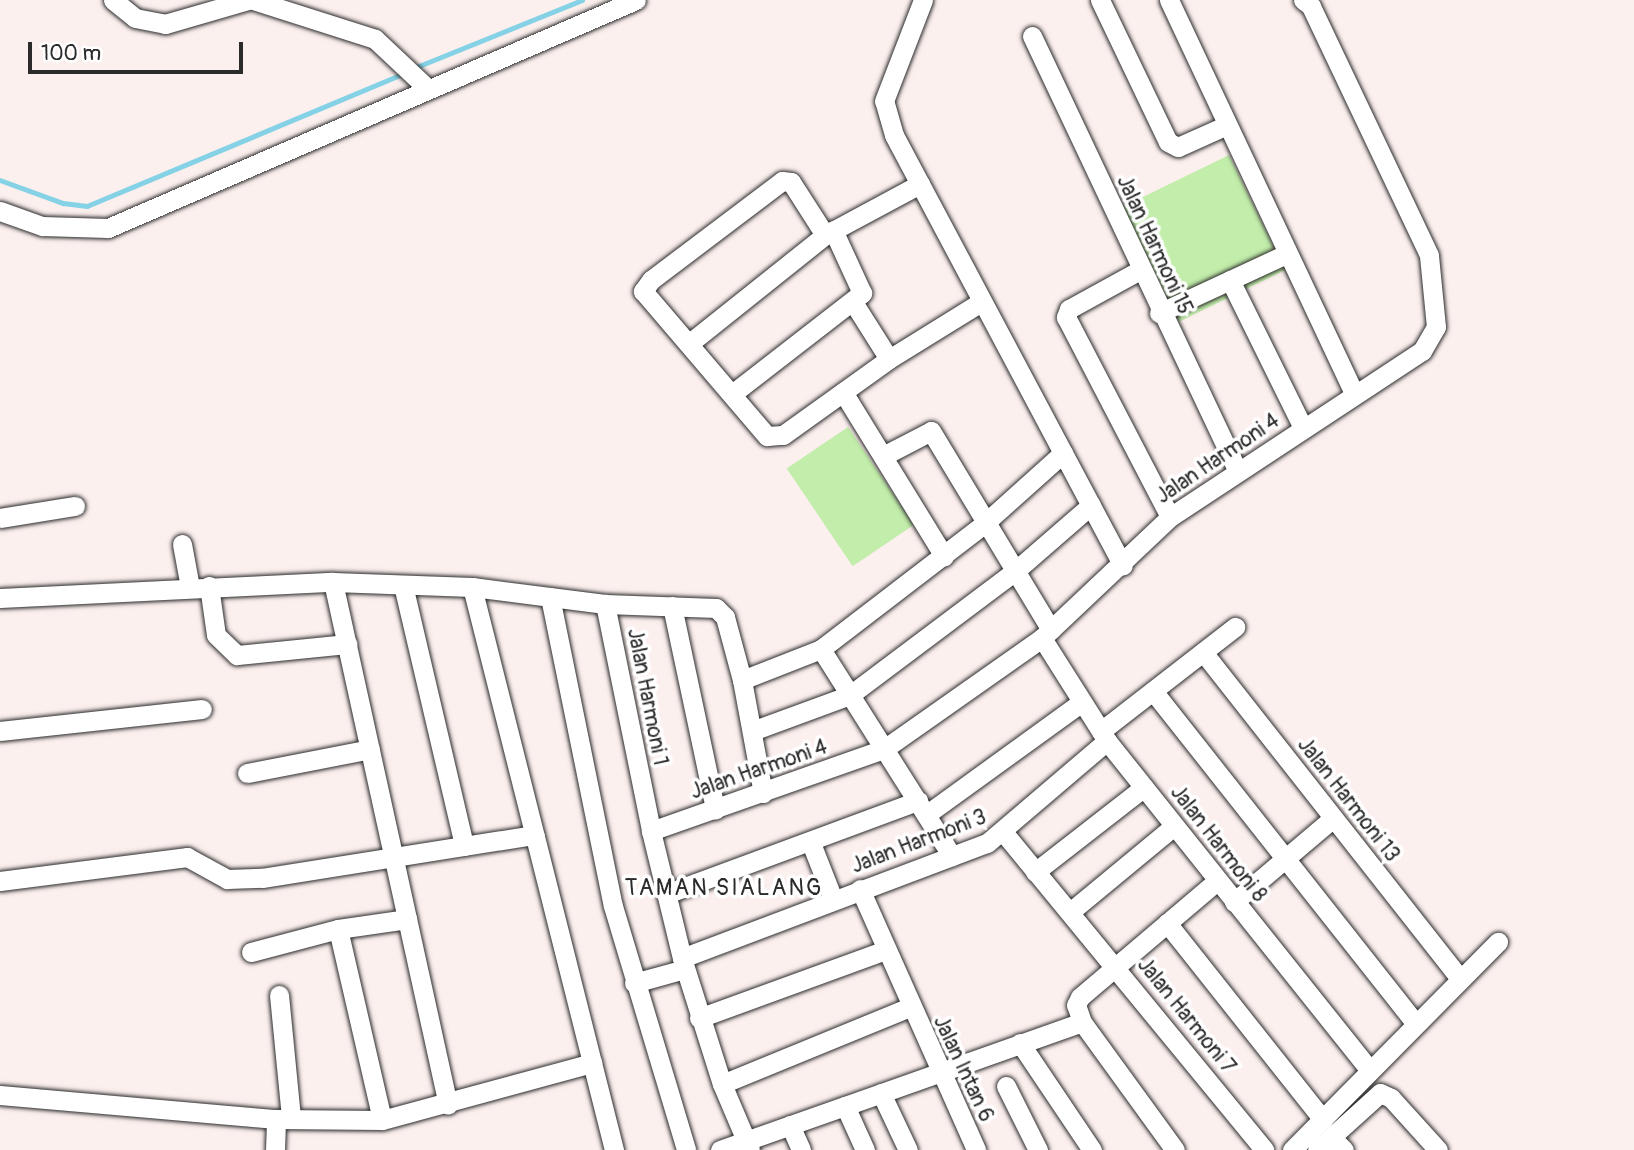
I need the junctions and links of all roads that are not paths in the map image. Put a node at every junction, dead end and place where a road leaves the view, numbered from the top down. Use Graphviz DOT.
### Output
graph roads {
  1 [pos="113,0"];
  2 [pos="247,0"];
  3 [pos="253,0"];
  4 [pos="636,0"];
  5 [pos="922,0"];
  6 [pos="1100,0"];
  7 [pos="1169,0"];
  8 [pos="1307,3"];
  9 [pos="1032,36"];
  10 [pos="421,82"];
  11 [pos="1225,126"];
  12 [pos="920,184"];
  13 [pos="0,211"];
  14 [pos="829,233"];
  15 [pos="1286,254"];
  16 [pos="1140,270"];
  17 [pos="1230,280"];
  18 [pos="853,302"];
  19 [pos="981,302"];
  20 [pos="1160,313"];
  21 [pos="691,342"];
  22 [pos="889,359"];
  23 [pos="844,392"];
  24 [pos="732,394"];
  25 [pos="1354,394"];
  26 [pos="1303,428"];
  27 [pos="1063,453"];
  28 [pos="883,456"];
  29 [pos="1238,472"];
  30 [pos="1091,505"];
  31 [pos="75,506"];
  32 [pos="1170,517"];
  33 [pos="0,518"];
  34 [pos="985,523"];
  35 [pos="182,544"];
  36 [pos="944,556"];
  37 [pos="1123,565"];
  38 [pos="1014,572"];
  39 [pos="333,582"];
  40 [pos="403,585"];
  41 [pos="199,586"];
  42 [pos="472,587"];
  43 [pos="550,597"];
  44 [pos="0,598"];
  45 [pos="605,604"];
  46 [pos="672,606"];
  47 [pos="1235,627"];
  48 [pos="1047,634"];
  49 [pos="347,644"];
  50 [pos="821,649"];
  51 [pos="1203,652"];
  52 [pos="742,680"];
  53 [pos="1153,691"];
  54 [pos="850,695"];
  55 [pos="1082,702"];
  56 [pos="202,709"];
  57 [pos="0,730"];
  58 [pos="752,731"];
  59 [pos="1104,736"];
  60 [pos="370,749"];
  61 [pos="884,749"];
  62 [pos="247,773"];
  63 [pos="1144,787"];
  64 [pos="763,793"];
  65 [pos="923,807"];
  66 [pos="715,809"];
  67 [pos="1333,818"];
  68 [pos="1174,826"];
  69 [pos="651,831"];
  70 [pos="1004,833"];
  71 [pos="535,835"];
  72 [pos="811,843"];
  73 [pos="464,846"];
  74 [pos="952,856"];
  75 [pos="394,857"];
  76 [pos="1285,859"];
  77 [pos="1035,872"];
  78 [pos="0,881"];
  79 [pos="1217,881"];
  80 [pos="860,888"];
  81 [pos="666,894"];
  82 [pos="833,899"];
  83 [pos="1234,902"];
  84 [pos="1070,912"];
  85 [pos="407,919"];
  86 [pos="1167,923"];
  87 [pos="338,929"];
  88 [pos="1498,942"];
  89 [pos="886,950"];
  90 [pos="251,952"];
  91 [pos="684,963"];
  92 [pos="1117,965"];
  93 [pos="1459,977"];
  94 [pos="634,983"];
  95 [pos="279,995"];
  96 [pos="910,1007"];
  97 [pos="699,1018"];
  98 [pos="1082,1022"];
  99 [pos="1414,1022"];
  100 [pos="1020,1043"];
  101 [pos="592,1063"];
  102 [pos="1370,1070"];
  103 [pos="938,1071"];
  104 [pos="722,1084"];
  105 [pos="1006,1086"];
  106 [pos="881,1093"];
  107 [pos="0,1094"];
  108 [pos="449,1105"];
  109 [pos="845,1106"];
  110 [pos="283,1118"];
  111 [pos="382,1120"];
  112 [pos="790,1125"];
  113 [pos="1329,1139"];
  114 [pos="747,1145"];
  115 [pos="275,1150"];
  116 [pos="614,1150"];
  117 [pos="685,1150"];
  118 [pos="720,1150"];
  119 [pos="801,1150"];
  120 [pos="865,1150"];
  121 [pos="908,1150"];
  122 [pos="976,1150"];
  123 [pos="1038,1150"];
  124 [pos="1092,1150"];
  125 [pos="1175,1150"];
  126 [pos="1264,1150"];
  127 [pos="1292,1150"];
  128 [pos="1438,1150"];
  1 -- 2 [label="street"];
  3 -- 10 [label="street"];
  4 -- 10 [label="street"];
  5 -- 12 [label="street"];
  6 -- 11 [label="street"];
  7 -- 11 [label="street"];
  8 -- 25 [label="street, Jalan Harmoni 4"];
  9 -- 16 [label="street, Jalan Harmoni 15"];
  10 -- 13 [label="street"];
  11 -- 15 [label="street"];
  12 -- 14 [label="street"];
  12 -- 19 [label="street"];
  14 -- 18 [label="street"];
  14 -- 21 [label="street"];
  14 -- 21 [label="street"];
  15 -- 17 [label="street"];
  15 -- 25 [label="street"];
  16 -- 20 [label="street, Jalan Harmoni 15"];
  16 -- 32 [label="street"];
  17 -- 20 [label="street"];
  17 -- 26 [label="street"];
  18 -- 22 [label="street"];
  18 -- 24 [label="street"];
  19 -- 22 [label="street"];
  19 -- 27 [label="street"];
  20 -- 29 [label="street, Jalan Harmoni 15"];
  21 -- 24 [label="street"];
  22 -- 23 [label="street"];
  23 -- 24 [label="street"];
  23 -- 28 [label="street"];
  25 -- 26 [label="street, Jalan Harmoni 4"];
  26 -- 29 [label="street, Jalan Harmoni 4"];
  27 -- 30 [label="street"];
  27 -- 34 [label="street"];
  28 -- 34 [label="street, Jalan Harmoni 8"];
  28 -- 36 [label="street"];
  29 -- 32 [label="street, Jalan Harmoni 4"];
  30 -- 37 [label="street"];
  30 -- 38 [label="street"];
  31 -- 33 [label="street"];
  32 -- 37 [label="street, Jalan Harmoni 4"];
  34 -- 36 [label="street"];
  34 -- 38 [label="street, Jalan Harmoni 8"];
  35 -- 41 [label="street"];
  36 -- 50 [label="street"];
  37 -- 48 [label="street, Jalan Harmoni 4"];
  38 -- 48 [label="street, Jalan Harmoni 8"];
  38 -- 54 [label="street"];
  39 -- 40 [label="street"];
  39 -- 41 [label="street"];
  39 -- 49 [label="street"];
  40 -- 42 [label="street"];
  40 -- 73 [label="street"];
  41 -- 44 [label="street"];
  41 -- 49 [label="street"];
  42 -- 43 [label="street"];
  42 -- 71 [label="street"];
  43 -- 45 [label="street"];
  43 -- 94 [label="street"];
  45 -- 46 [label="street"];
  45 -- 69 [label="street, Jalan Harmoni 1"];
  46 -- 52 [label="street"];
  46 -- 66 [label="street"];
  47 -- 51 [label="street, Jalan Harmoni 3"];
  48 -- 55 [label="street, Jalan Harmoni 8"];
  48 -- 61 [label="street, Jalan Harmoni 4"];
  49 -- 60 [label="street"];
  50 -- 52 [label="street"];
  50 -- 54 [label="street"];
  51 -- 53 [label="street, Jalan Harmoni 3"];
  51 -- 67 [label="street, Jalan Harmoni 13"];
  52 -- 58 [label="street"];
  53 -- 59 [label="street, Jalan Harmoni 3"];
  53 -- 76 [label="street"];
  54 -- 58 [label="street"];
  54 -- 61 [label="street"];
  55 -- 59 [label="street, Jalan Harmoni 8"];
  55 -- 65 [label="street"];
  56 -- 57 [label="street"];
  58 -- 64 [label="street"];
  59 -- 63 [label="street, Jalan Harmoni 8"];
  59 -- 70 [label="street, Jalan Harmoni 3"];
  60 -- 62 [label="street"];
  60 -- 75 [label="street"];
  61 -- 64 [label="street, Jalan Harmoni 4"];
  61 -- 65 [label="street"];
  63 -- 68 [label="street, Jalan Harmoni 8"];
  63 -- 77 [label="street"];
  64 -- 66 [label="street, Jalan Harmoni 4"];
  65 -- 72 [label="street"];
  65 -- 74 [label="street"];
  66 -- 69 [label="street, Jalan Harmoni 4"];
  67 -- 76 [label="street"];
  67 -- 93 [label="street, Jalan Harmoni 13"];
  68 -- 79 [label="street, Jalan Harmoni 8"];
  68 -- 84 [label="street"];
  69 -- 81 [label="street, Jalan Harmoni 1"];
  70 -- 74 [label="street, Jalan Harmoni 3"];
  70 -- 77 [label="street, Jalan Harmoni 7"];
  71 -- 73 [label="street"];
  71 -- 101 [label="street"];
  72 -- 81 [label="street"];
  72 -- 82 [label="street"];
  73 -- 75 [label="street"];
  74 -- 80 [label="street, Jalan Harmoni 3"];
  75 -- 78 [label="street"];
  75 -- 85 [label="street"];
  76 -- 83 [label="street"];
  76 -- 99 [label="street"];
  77 -- 84 [label="street, Jalan Harmoni 7"];
  79 -- 83 [label="street, Jalan Harmoni 8"];
  79 -- 86 [label="street"];
  80 -- 82 [label="street, Jalan Harmoni 3"];
  80 -- 89 [label="street, Jalan Intan 6"];
  81 -- 91 [label="street, Jalan Harmoni 1"];
  82 -- 91 [label="street, Jalan Harmoni 3"];
  83 -- 102 [label="street, Jalan Harmoni 8"];
  84 -- 92 [label="street, Jalan Harmoni 7"];
  85 -- 87 [label="street"];
  85 -- 108 [label="street"];
  86 -- 92 [label="street"];
  86 -- 113 [label="street"];
  87 -- 90 [label="street"];
  87 -- 111 [label="street"];
  88 -- 93 [label="street"];
  89 -- 96 [label="street, Jalan Intan 6"];
  89 -- 97 [label="street"];
  91 -- 94 [label="street, Jalan Harmoni 3"];
  91 -- 97 [label="street, Jalan Harmoni 1"];
  92 -- 98 [label="street"];
  92 -- 126 [label="street, Jalan Harmoni 7"];
  93 -- 99 [label="street"];
  94 -- 117 [label="street"];
  95 -- 110 [label="street"];
  96 -- 103 [label="street, Jalan Intan 6"];
  96 -- 104 [label="street"];
  97 -- 104 [label="street, Jalan Harmoni 1"];
  98 -- 100 [label="street"];
  98 -- 125 [label="street"];
  99 -- 102 [label="street"];
  100 -- 103 [label="street"];
  100 -- 124 [label="street"];
  101 -- 108 [label="street"];
  101 -- 116 [label="street"];
  102 -- 113 [label="street"];
  103 -- 106 [label="street"];
  103 -- 122 [label="street, Jalan Intan 6"];
  104 -- 114 [label="street, Jalan Harmoni 1"];
  105 -- 123 [label="street"];
  106 -- 109 [label="street"];
  106 -- 121 [label="street"];
  107 -- 110 [label="street"];
  108 -- 111 [label="street"];
  109 -- 112 [label="street"];
  109 -- 120 [label="street"];
  110 -- 111 [label="street"];
  110 -- 115 [label="street"];
  112 -- 114 [label="street"];
  112 -- 119 [label="street"];
  113 -- 127 [label="street"];
  113 -- 128 [label="street"];
  114 -- 118 [label="street"];
}
